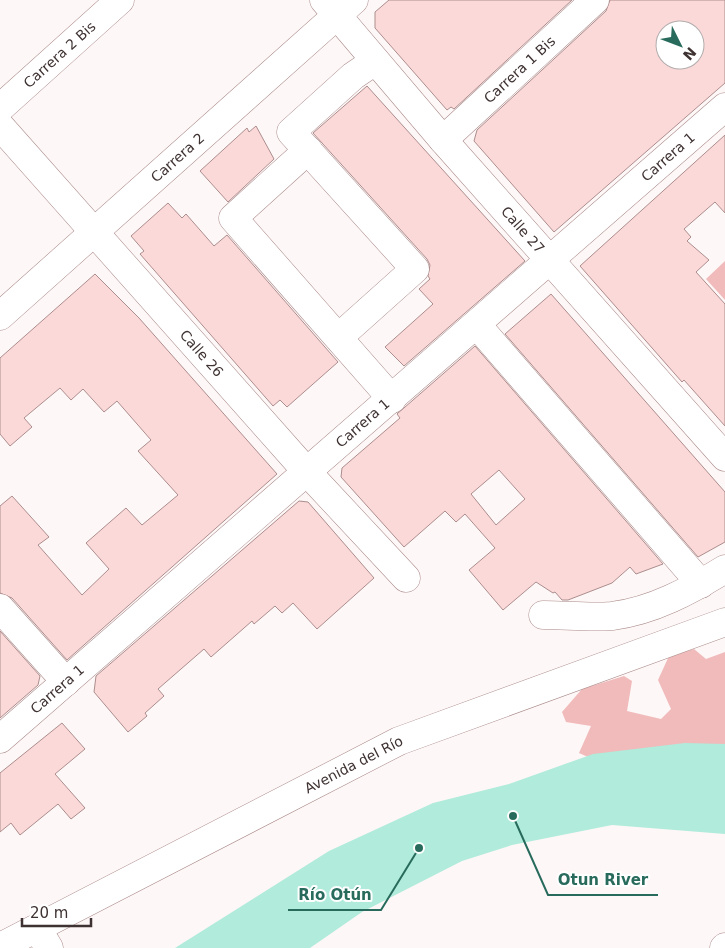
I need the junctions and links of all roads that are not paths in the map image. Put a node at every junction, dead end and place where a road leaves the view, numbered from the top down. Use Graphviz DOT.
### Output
graph roads {
  1 [pos="120,0"];
  2 [pos="595,0"];
  3 [pos="338,5"];
  4 [pos="375,61"];
  5 [pos="725,107"];
  6 [pos="0,108"];
  7 [pos="0,126"];
  8 [pos="443,140"];
  9 [pos="308,150"];
  10 [pos="95,233"];
  11 [pos="551,259"];
  12 [pos="0,316"];
  13 [pos="477,325"];
  14 [pos="339,337"];
  15 [pos="392,399"];
  16 [pos="725,457"];
  17 [pos="308,473"];
  18 [pos="725,569"];
  19 [pos="406,578"];
  20 [pos="701,584"];
  21 [pos="0,608"];
  22 [pos="543,615"];
  23 [pos="725,622"];
  24 [pos="66,682"];
  25 [pos="0,740"];
  26 [pos="43,938"];
  27 [pos="0,947"];
  1 -- 6 [label="street, Carrera 2 Bis"];
  2 -- 8 [label="street, Carrera 1 Bis"];
  3 -- 4 [label="street, Calle 27"];
  3 -- 10 [label="street, Carrera 2"];
  4 -- 8 [label="street, Calle 27"];
  4 -- 9 [label="street"];
  5 -- 11 [label="street, Carrera 1"];
  7 -- 10 [label="street, Calle 26"];
  8 -- 11 [label="street, Calle 27"];
  9 -- 14 [label="street"];
  9 -- 14 [label="street"];
  10 -- 12 [label="street, Carrera 2"];
  10 -- 17 [label="street, Calle 26"];
  11 -- 13 [label="street, Carrera 1"];
  11 -- 16 [label="street, Calle 27"];
  13 -- 15 [label="street, Carrera 1"];
  13 -- 20 [label="street"];
  14 -- 15 [label="street"];
  15 -- 17 [label="street, Carrera 1"];
  17 -- 19 [label="street, Calle 26"];
  17 -- 24 [label="street, Carrera 1"];
  18 -- 20 [label="street"];
  20 -- 22 [label="street"];
  21 -- 24 [label="street"];
  23 -- 26 [label="street, Avenida del Río"];
  24 -- 25 [label="street, Carrera 1"];
  26 -- 27 [label="street, Avenida del Río"];
}
